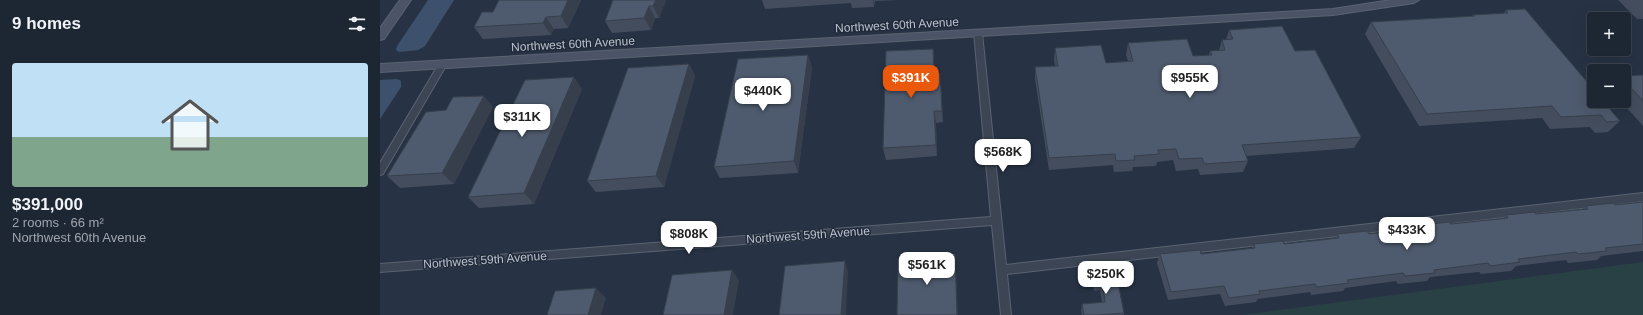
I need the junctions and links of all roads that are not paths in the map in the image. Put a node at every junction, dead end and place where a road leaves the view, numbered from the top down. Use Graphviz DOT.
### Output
graph roads {
  1 [pos="406,0"];
  2 [pos="1414,0"];
  3 [pos="978,33"];
  4 [pos="380,36"];
  5 [pos="443,64"];
  6 [pos="380,68"];
  7 [pos="380,171"];
  8 [pos="1643,197"];
  9 [pos="997,221"];
  10 [pos="380,268"];
  11 [pos="1002,270"];
  12 [pos="1006,315"];
  1 -- 4 [label="street"];
  2 -- 3 [label="street, Northwest 60th Avenue"];
  3 -- 5 [label="street, Northwest 60th Avenue"];
  3 -- 9 [label="street"];
  5 -- 6 [label="street, Northwest 60th Avenue"];
  5 -- 7 [label="street"];
  8 -- 11 [label="street"];
  9 -- 10 [label="street, Northwest 59th Avenue"];
  9 -- 11 [label="street"];
  11 -- 12 [label="street"];
}
